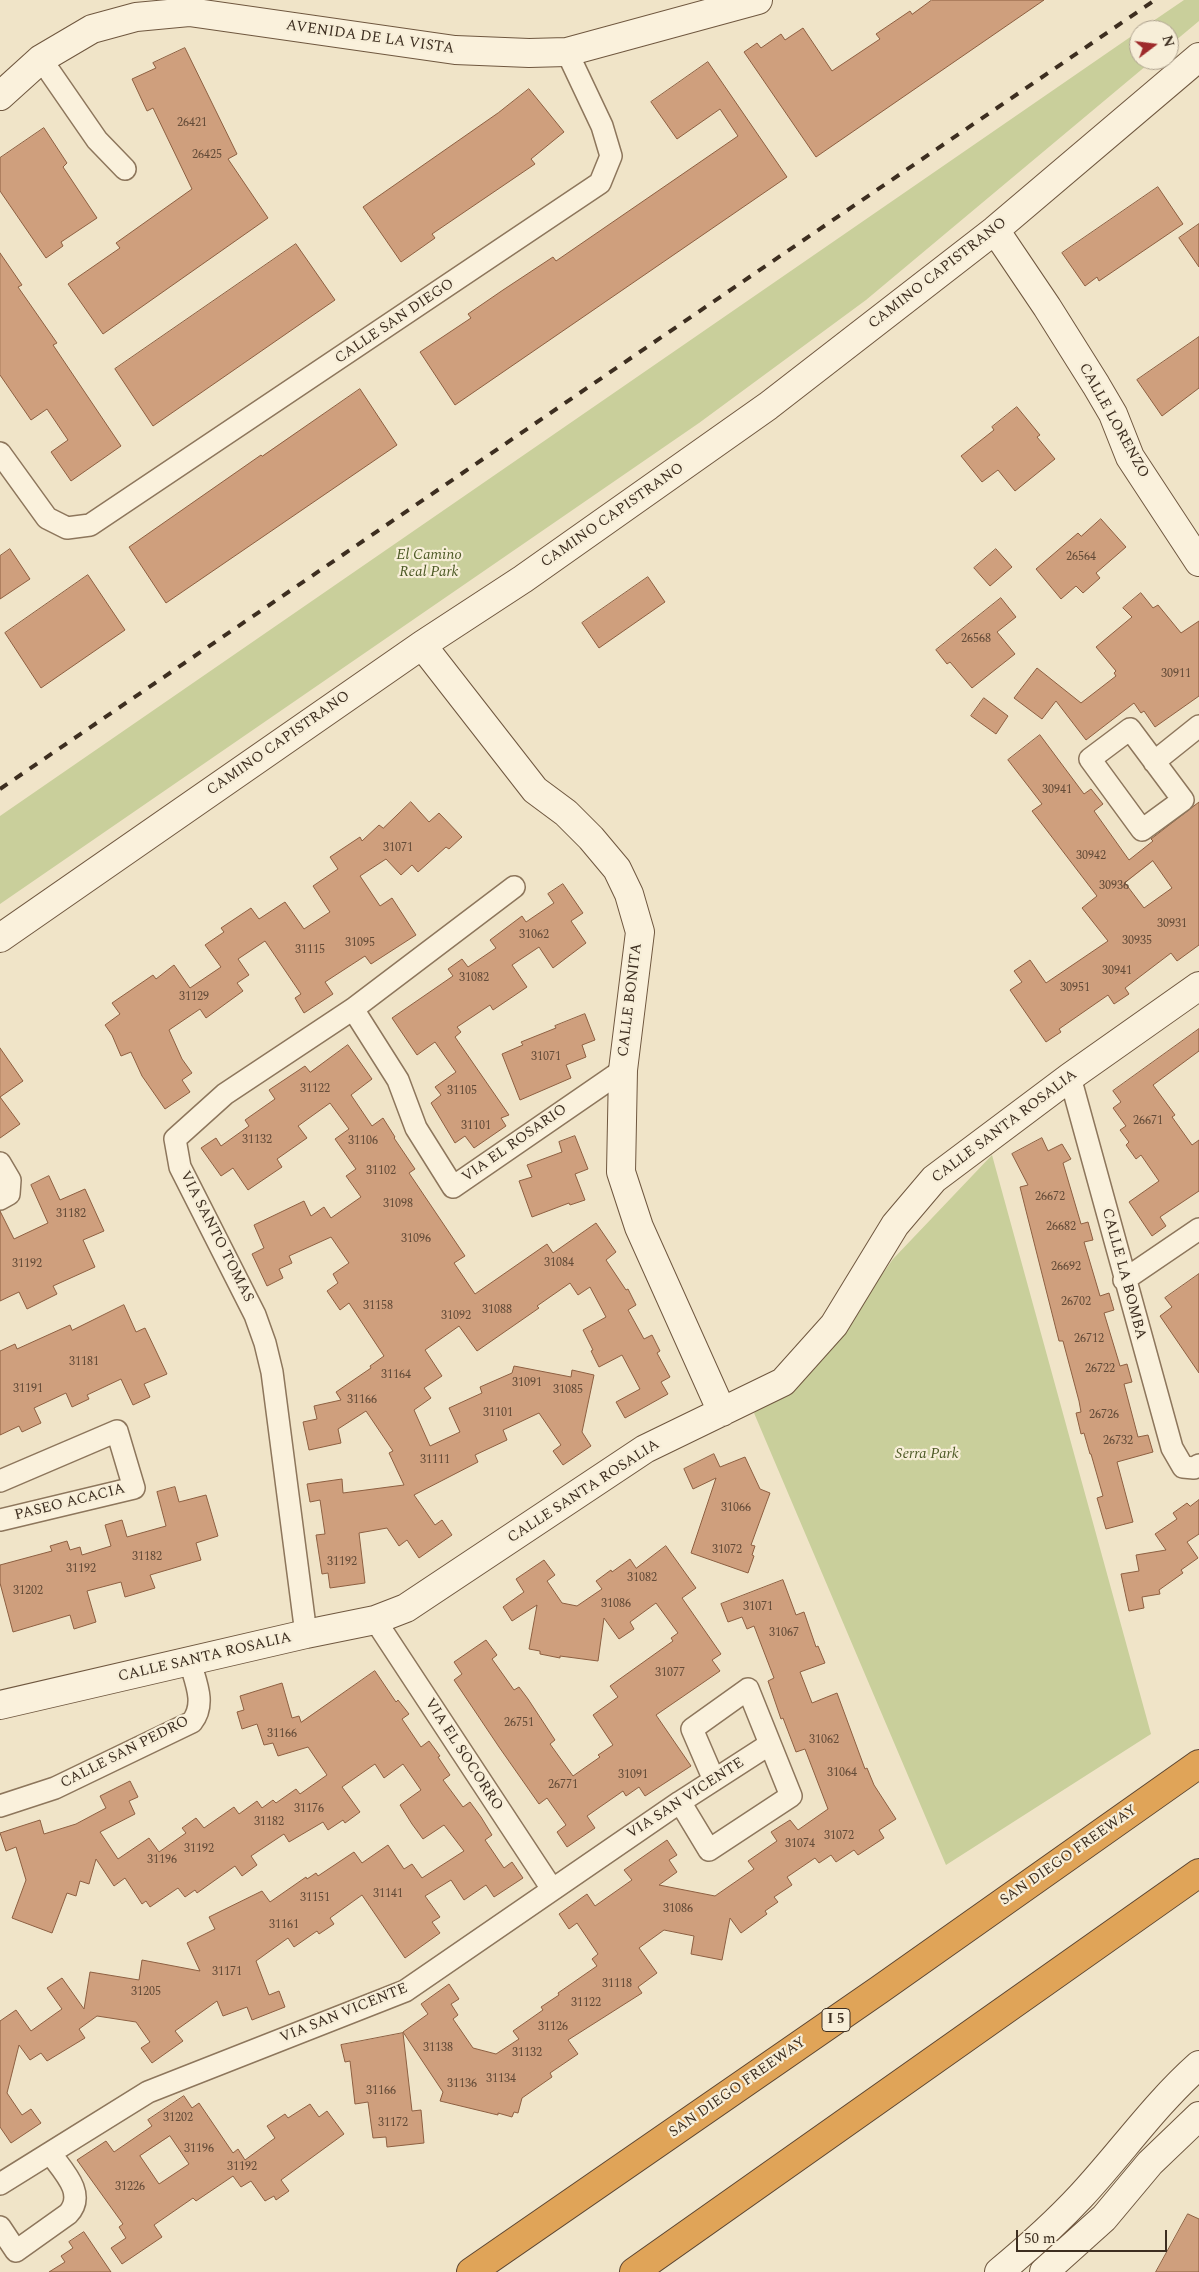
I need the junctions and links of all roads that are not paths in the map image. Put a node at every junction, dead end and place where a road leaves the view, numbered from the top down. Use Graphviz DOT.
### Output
graph roads {
  1 [pos="758,0"];
  2 [pos="567,52"];
  3 [pos="1199,57"];
  4 [pos="41,59"];
  5 [pos="0,96"];
  6 [pos="124,169"];
  7 [pos="994,230"];
  8 [pos="0,453"];
  9 [pos="1199,562"];
  10 [pos="422,645"];
  11 [pos="1199,726"];
  12 [pos="1154,762"];
  13 [pos="514,887"];
  14 [pos="0,938"];
  15 [pos="1199,986"];
  16 [pos="353,1009"];
  17 [pos="623,1070"];
  18 [pos="1070,1078"];
  19 [pos="0,1163"];
  20 [pos="0,1199"];
  21 [pos="1199,1229"];
  22 [pos="1124,1280"];
  23 [pos="722,1412"];
  24 [pos="1191,1466"];
  25 [pos="0,1481"];
  26 [pos="0,1520"];
  27 [pos="375,1620"];
  28 [pos="306,1634"];
  29 [pos="190,1662"];
  30 [pos="0,1705"];
  31 [pos="770,1744"];
  32 [pos="1199,1764"];
  33 [pos="714,1780"];
  34 [pos="680,1802"];
  35 [pos="0,1806"];
  36 [pos="1199,1873"];
  37 [pos="552,1889"];
  38 [pos="1199,2065"];
  39 [pos="1199,2116"];
  40 [pos="50,2153"];
  41 [pos="0,2184"];
  42 [pos="0,2227"];
  43 [pos="471,2272"];
  44 [pos="634,2272"];
  45 [pos="999,2272"];
  46 [pos="1044,2272"];
  1 -- 2 [label="street, AVENIDA DE LA VISTA"];
  2 -- 4 [label="street, AVENIDA DE LA VISTA"];
  2 -- 8 [label="street, CALLE SAN DIEGO"];
  3 -- 7 [label="street, CAMINO CAPISTRANO"];
  4 -- 5 [label="street, AVENIDA DE LA VISTA"];
  4 -- 6 [label="street"];
  7 -- 9 [label="street, CALLE LORENZO"];
  7 -- 10 [label="street, CAMINO CAPISTRANO"];
  10 -- 14 [label="street, CAMINO CAPISTRANO"];
  10 -- 17 [label="street, CALLE BONITA"];
  11 -- 12 [label="street"];
  12 -- 12 [label="street"];
  13 -- 16 [label="street, VIA SANTO TOMAS"];
  15 -- 18 [label="street, CALLE SANTA ROSALIA"];
  16 -- 17 [label="street, VIA EL ROSARIO"];
  16 -- 28 [label="street, VIA SANTO TOMAS"];
  17 -- 23 [label="street, CALLE BONITA"];
  18 -- 22 [label="street, CALLE LA BOMBA"];
  18 -- 23 [label="street, CALLE SANTA ROSALIA"];
  19 -- 20 [label="street"];
  21 -- 22 [label="street"];
  22 -- 24 [label="street, CALLE LA BOMBA"];
  23 -- 27 [label="street, CALLE SANTA ROSALIA"];
  25 -- 26 [label="street, PASEO ACACIA"];
  27 -- 28 [label="street, CALLE SANTA ROSALIA"];
  27 -- 37 [label="street, VIA EL SOCORRO"];
  28 -- 29 [label="street, CALLE SANTA ROSALIA"];
  29 -- 30 [label="street, CALLE SANTA ROSALIA"];
  29 -- 35 [label="street, CALLE SAN PEDRO"];
  31 -- 33 [label="street, VIA SAN VICENTE"];
  31 -- 33 [label="street"];
  31 -- 34 [label="street"];
  32 -- 43 [label="highway, SAN DIEGO FREEWAY / I 5"];
  33 -- 34 [label="street, VIA SAN VICENTE"];
  34 -- 37 [label="street, VIA SAN VICENTE"];
  36 -- 44 [label="highway"];
  37 -- 40 [label="street, VIA SAN VICENTE"];
  38 -- 45 [label="street"];
  39 -- 46 [label="street"];
  40 -- 41 [label="street, VIA SAN VICENTE"];
  40 -- 42 [label="street"];
}
